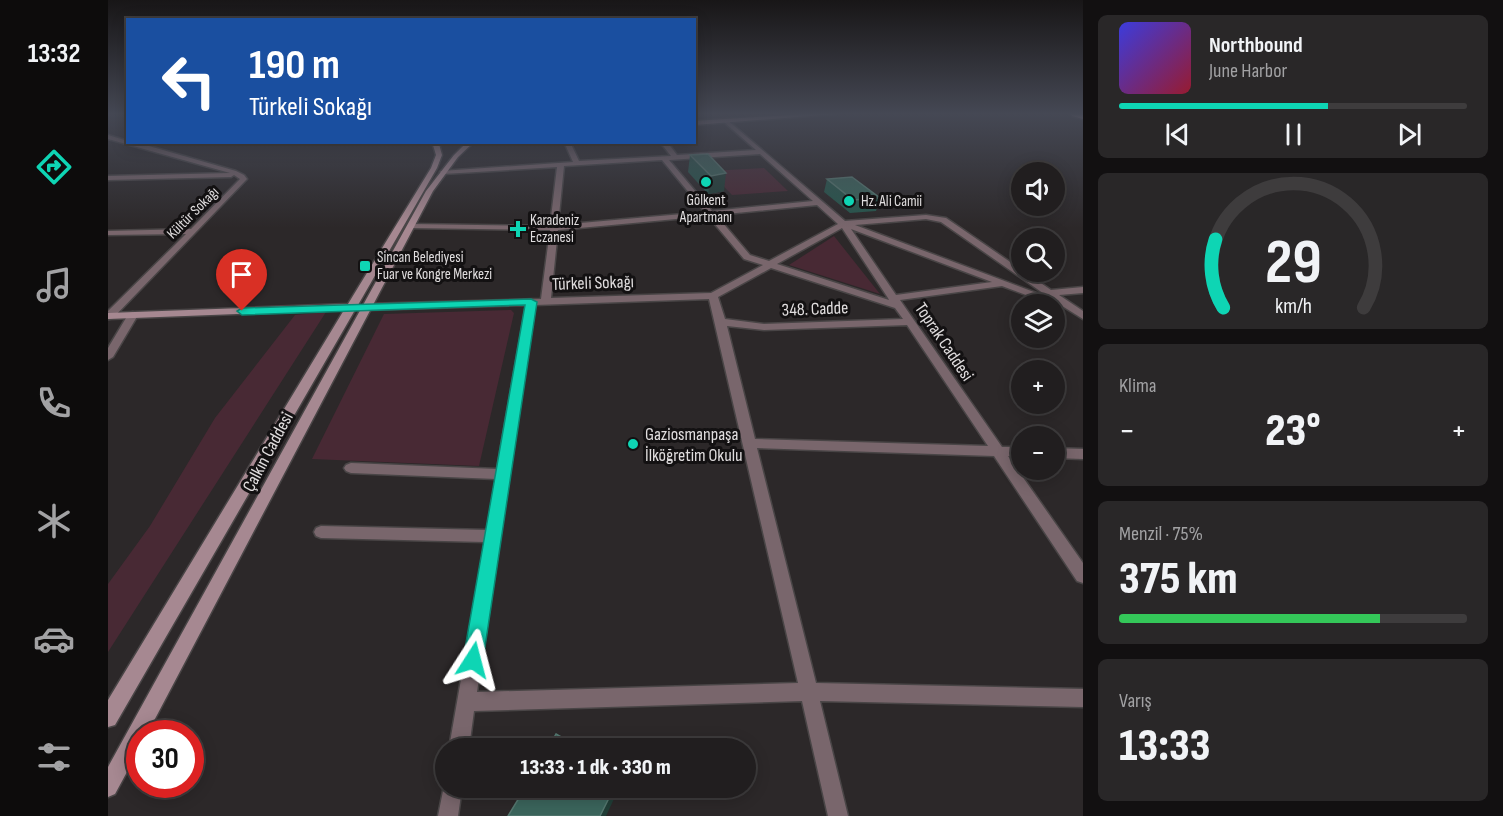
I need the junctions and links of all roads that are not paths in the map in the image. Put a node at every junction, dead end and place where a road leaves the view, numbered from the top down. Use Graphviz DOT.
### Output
graph roads {
  1 [pos="162,152"];
  2 [pos="439,152"];
  3 [pos="460,152"];
  4 [pos="572,152"];
  5 [pos="667,152"];
  6 [pos="760,152"];
  7 [pos="761,152"];
  8 [pos="670,158"];
  9 [pos="197,162"];
  10 [pos="577,164"];
  11 [pos="187,165"];
  12 [pos="561,165"];
  13 [pos="176,169"];
  14 [pos="443,172"];
  15 [pos="241,175"];
  16 [pos="155,177"];
  17 [pos="108,178"];
  18 [pos="820,203"];
  19 [pos="709,213"];
  20 [pos="843,224"];
  21 [pos="411,226"];
  22 [pos="554,228"];
  23 [pos="193,231"];
  24 [pos="108,233"];
  25 [pos="768,265"];
  26 [pos="1005,284"];
  27 [pos="1083,290"];
  28 [pos="1050,293"];
  29 [pos="713,296"];
  30 [pos="539,302"];
  31 [pos="896,302"];
  32 [pos="351,307"];
  33 [pos="367,307"];
  34 [pos="1074,310"];
  35 [pos="133,315"];
  36 [pos="109,316"];
  37 [pos="1083,316"];
  38 [pos="721,322"];
  39 [pos="910,322"];
  40 [pos="108,357"];
  41 [pos="749,443"];
  42 [pos="998,452"];
  43 [pos="1011,452"];
  44 [pos="1065,453"];
  45 [pos="1083,454"];
  46 [pos="351,468"];
  47 [pos="503,474"];
  48 [pos="321,532"];
  49 [pos="493,536"];
  50 [pos="1083,576"];
  51 [pos="808,692"];
  52 [pos="1083,698"];
  53 [pos="466,702"];
  54 [pos="108,718"];
  55 [pos="461,738"];
  56 [pos="108,787"];
  57 [pos="451,798"];
  58 [pos="448,816"];
  59 [pos="838,816"];
  1 -- 9 [label="street, Kültür Sokağı"];
  2 -- 32 [label="main road, Çalkın Caddesi"];
  3 -- 14 [label="main road, Çalkın Caddesi"];
  4 -- 10 [label="street"];
  5 -- 8 [label="street, Toprak Caddesi"];
  6 -- 8 [label="street"];
  7 -- 18 [label="street"];
  8 -- 10 [label="street"];
  8 -- 19 [label="street, Toprak Caddesi"];
  9 -- 11 [label="street"];
  9 -- 15 [label="street, Kültür Sokağı"];
  10 -- 12 [label="street"];
  12 -- 14 [label="street"];
  12 -- 22 [label="street"];
  13 -- 16 [label="street"];
  14 -- 21 [label="main road, Çalkın Caddesi"];
  15 -- 16 [label="street"];
  15 -- 23 [label="street, Kültür Sokağı"];
  16 -- 17 [label="street"];
  18 -- 19 [label="street"];
  18 -- 20 [label="street"];
  19 -- 22 [label="street"];
  19 -- 25 [label="street, Toprak Caddesi"];
  20 -- 25 [label="street"];
  20 -- 26 [label="street"];
  20 -- 28 [label="street"];
  20 -- 31 [label="street"];
  21 -- 22 [label="street"];
  21 -- 33 [label="main road, Çalkın Caddesi"];
  22 -- 30 [label="street"];
  23 -- 24 [label="street"];
  23 -- 36 [label="street, Kültür Sokağı"];
  25 -- 29 [label="street"];
  25 -- 31 [label="street, Toprak Caddesi"];
  26 -- 31 [label="street"];
  26 -- 34 [label="street"];
  27 -- 28 [label="street"];
  28 -- 34 [label="street"];
  29 -- 30 [label="street, Türkeli Sokağı"];
  29 -- 38 [label="street"];
  30 -- 33 [label="street, Türkeli Sokağı"];
  30 -- 47 [label="street"];
  31 -- 39 [label="street, Toprak Caddesi"];
  32 -- 33 [label="main road"];
  32 -- 35 [label="main road"];
  32 -- 54 [label="main road, Çalkın Caddesi"];
  33 -- 56 [label="main road, Çalkın Caddesi"];
  34 -- 37 [label="street"];
  35 -- 36 [label="main road"];
  35 -- 40 [label="street"];
  38 -- 39 [label="street, 348. Cadde"];
  38 -- 41 [label="street"];
  39 -- 42 [label="street, Toprak Caddesi"];
  41 -- 42 [label="street"];
  41 -- 51 [label="street"];
  42 -- 43 [label="street"];
  42 -- 50 [label="street, Toprak Caddesi"];
  44 -- 45 [label="street"];
  46 -- 47 [label="street"];
  47 -- 49 [label="street"];
  48 -- 49 [label="street"];
  49 -- 53 [label="street"];
  51 -- 52 [label="street"];
  51 -- 53 [label="street"];
  51 -- 59 [label="street"];
  53 -- 55 [label="street"];
  57 -- 58 [label="street"];
}
